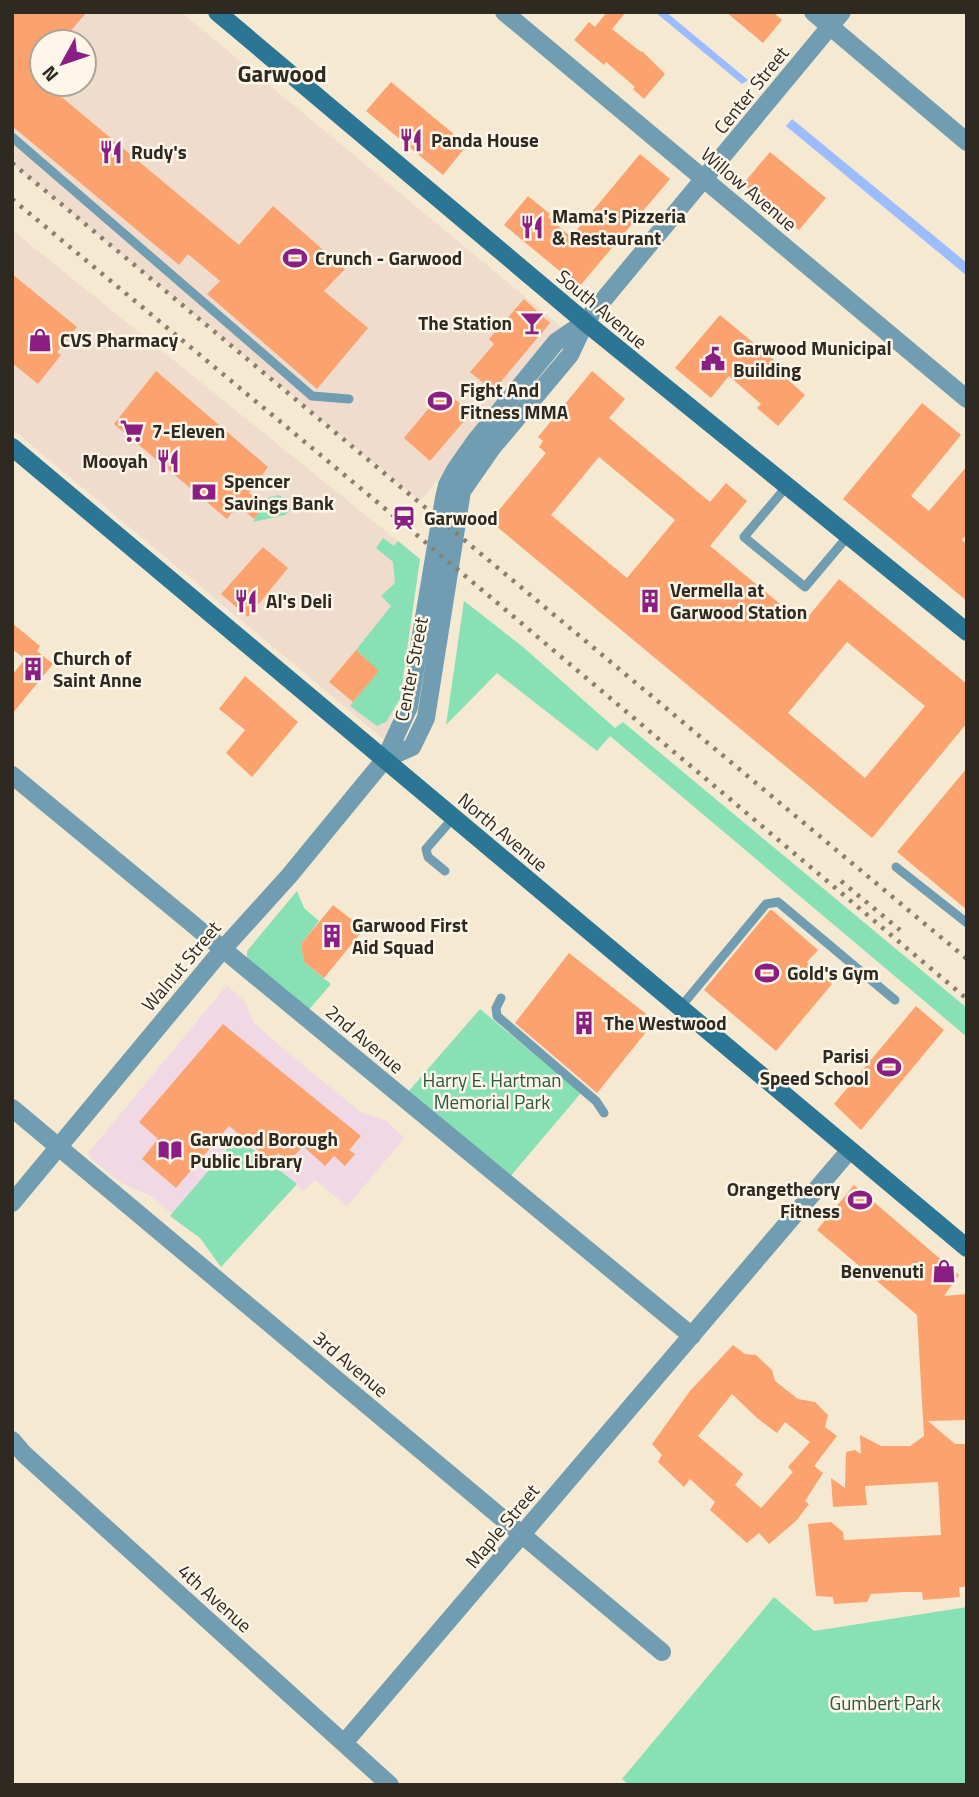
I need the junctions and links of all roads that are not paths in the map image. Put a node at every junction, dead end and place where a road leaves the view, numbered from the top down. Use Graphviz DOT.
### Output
graph roads {
  1 [pos="217,12"];
  2 [pos="504,12"];
  3 [pos="813,12"];
  4 [pos="836,19"];
  5 [pos="12,137"];
  6 [pos="967,142"];
  7 [pos="705,180"];
  8 [pos="585,322"];
  9 [pos="349,399"];
  10 [pos="967,399"];
  11 [pos="12,447"];
  12 [pos="787,486"];
  13 [pos="848,536"];
  14 [pos="967,632"];
  15 [pos="385,759"];
  16 [pos="12,775"];
  17 [pos="453,818"];
  18 [pos="897,867"];
  19 [pos="445,871"];
  20 [pos="967,923"];
  21 [pos="223,948"];
  22 [pos="501,998"];
  23 [pos="895,1000"];
  24 [pos="679,1009"];
  25 [pos="12,1108"];
  26 [pos="604,1113"];
  27 [pos="59,1147"];
  28 [pos="849,1151"];
  29 [pos="12,1203"];
  30 [pos="967,1248"];
  31 [pos="692,1336"];
  32 [pos="12,1440"];
  33 [pos="522,1534"];
  34 [pos="663,1652"];
  35 [pos="344,1743"];
  36 [pos="390,1785"];
  1 -- 8 [label="main road, South Avenue"];
  2 -- 7 [label="street, Willow Avenue"];
  3 -- 4 [label="street"];
  4 -- 6 [label="street"];
  4 -- 7 [label="street, Center Street"];
  5 -- 9 [label="lane"];
  7 -- 8 [label="street, Center Street"];
  7 -- 10 [label="street, Willow Avenue"];
  8 -- 12 [label="main road, South Avenue"];
  8 -- 15 [label="street, Center Street"];
  11 -- 15 [label="main road, North Avenue"];
  12 -- 13 [label="main road, South Avenue"];
  12 -- 13 [label="lane"];
  13 -- 14 [label="main road, South Avenue"];
  15 -- 17 [label="main road, North Avenue"];
  15 -- 21 [label="street, Walnut Street"];
  16 -- 21 [label="street, 2nd Avenue"];
  17 -- 19 [label="lane"];
  17 -- 24 [label="main road, North Avenue"];
  18 -- 20 [label="lane"];
  21 -- 27 [label="street, Walnut Street"];
  21 -- 31 [label="street, 2nd Avenue"];
  22 -- 26 [label="lane"];
  23 -- 24 [label="lane"];
  24 -- 28 [label="main road, North Avenue"];
  25 -- 27 [label="street, 3rd Avenue"];
  27 -- 29 [label="street, Walnut Street"];
  27 -- 33 [label="street, 3rd Avenue"];
  28 -- 30 [label="main road, North Avenue"];
  28 -- 31 [label="street, Maple Street"];
  31 -- 33 [label="street, Maple Street"];
  32 -- 35 [label="street, 4th Avenue"];
  33 -- 34 [label="street, 3rd Avenue"];
  33 -- 35 [label="street, Maple Street"];
  35 -- 36 [label="street, 4th Avenue"];
}
